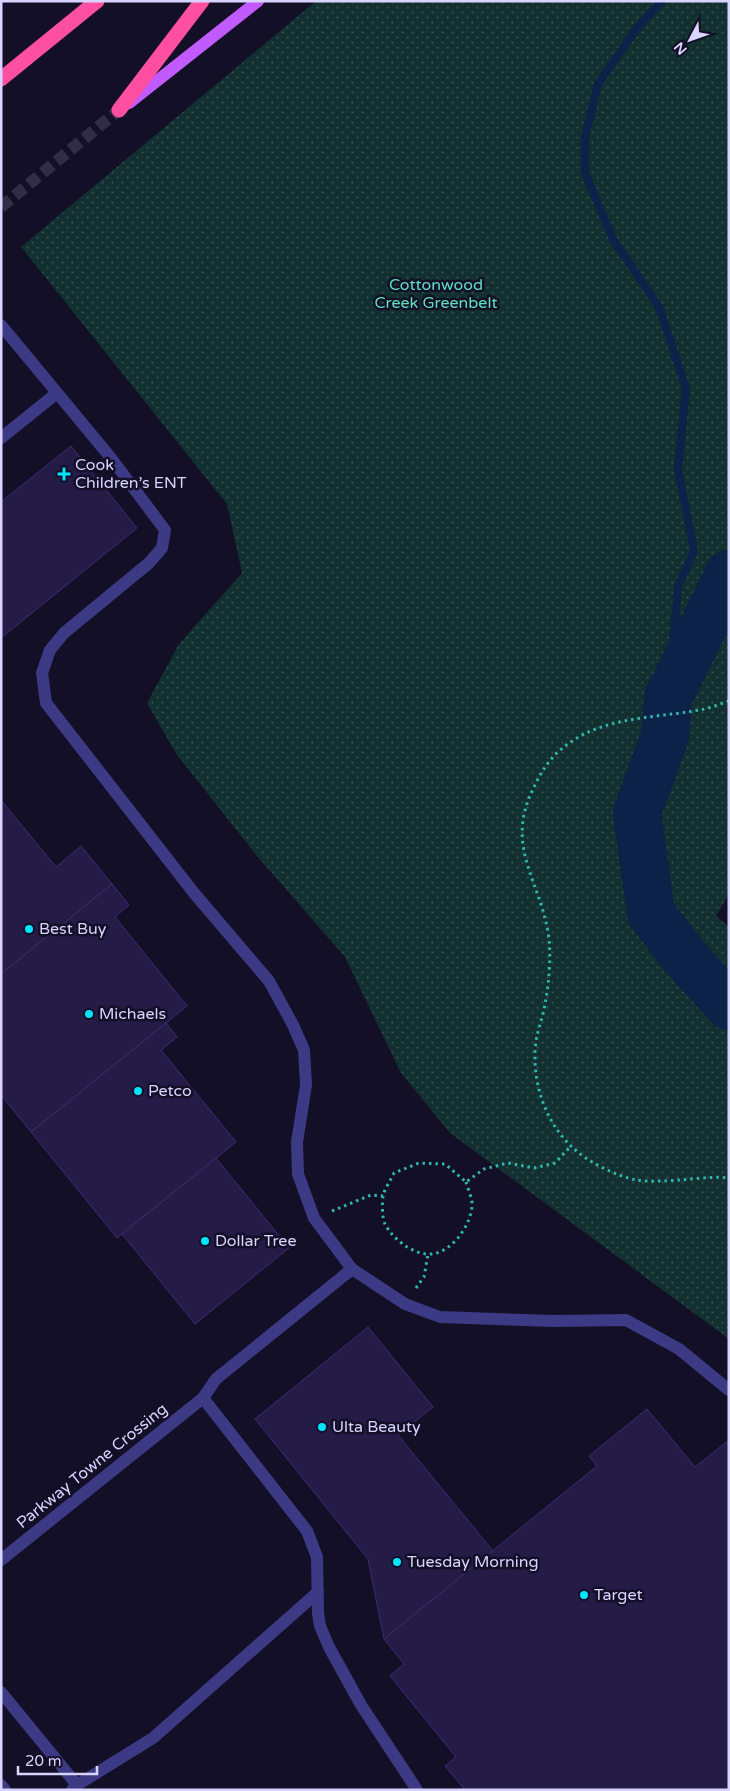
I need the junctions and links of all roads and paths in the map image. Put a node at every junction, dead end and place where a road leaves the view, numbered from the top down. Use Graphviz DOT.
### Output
graph roads {
  1 [pos="97,1"];
  2 [pos="202,1"];
  3 [pos="258,1"];
  4 [pos="1,79"];
  5 [pos="119,110"];
  6 [pos="1,325"];
  7 [pos="6,339"];
  8 [pos="57,393"];
  9 [pos="1,438"];
  10 [pos="729,701"];
  11 [pos="571,1146"];
  12 [pos="729,1178"];
  13 [pos="466,1182"];
  14 [pos="383,1196"];
  15 [pos="314,1218"];
  16 [pos="428,1254"];
  17 [pos="352,1269"];
  18 [pos="405,1304"];
  19 [pos="729,1390"];
  20 [pos="203,1398"];
  21 [pos="1,1560"];
  22 [pos="318,1592"];
  23 [pos="1,1692"];
  24 [pos="1,1785"];
  25 [pos="74,1787"];
  26 [pos="5,1790"];
  27 [pos="417,1790"];
  1 -- 4 [label="highway"];
  2 -- 5 [label="highway"];
  3 -- 5 [label="main road"];
  6 -- 7 [label="lane"];
  7 -- 8 [label="lane"];
  8 -- 9 [label="lane"];
  8 -- 15 [label="lane"];
  10 -- 11 [label="path"];
  11 -- 12 [label="path"];
  11 -- 13 [label="path"];
  13 -- 14 [label="path"];
  13 -- 16 [label="path"];
  14 -- 15 [label="path"];
  14 -- 16 [label="path"];
  15 -- 17 [label="lane"];
  16 -- 18 [label="path"];
  17 -- 18 [label="lane"];
  17 -- 20 [label="lane, Parkway Towne Crossing"];
  18 -- 19 [label="lane"];
  20 -- 21 [label="lane, Parkway Towne Crossing"];
  20 -- 22 [label="lane"];
  22 -- 25 [label="lane"];
  22 -- 27 [label="lane"];
  23 -- 25 [label="lane"];
  24 -- 26 [label="lane"];
}
